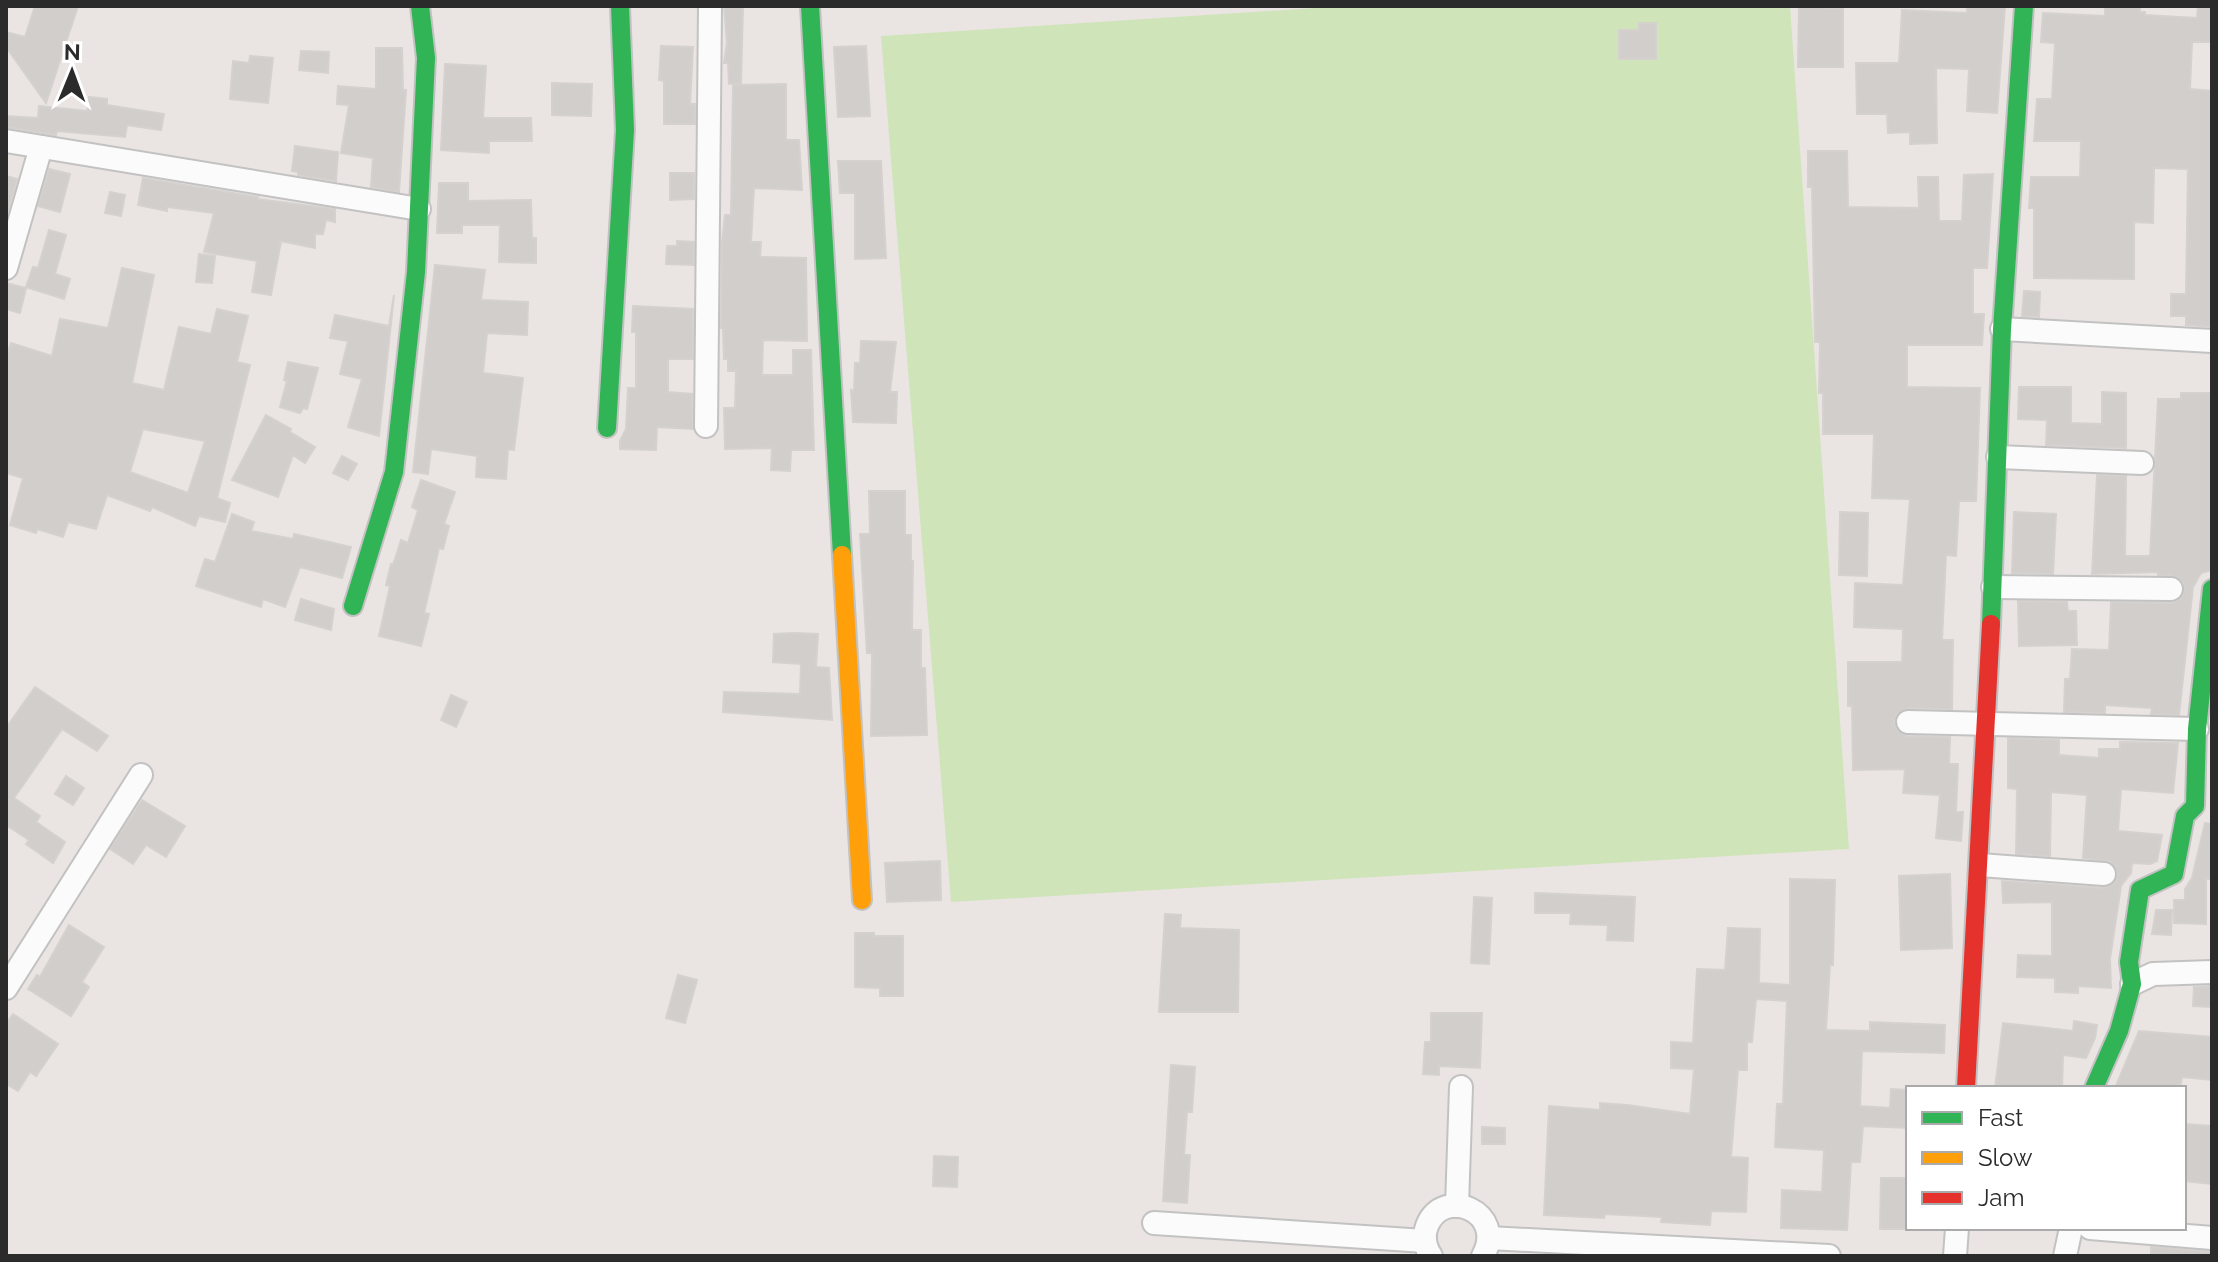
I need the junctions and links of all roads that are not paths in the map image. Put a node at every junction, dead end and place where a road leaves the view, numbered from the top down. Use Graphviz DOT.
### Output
graph roads {
  1 [pos="420,6"];
  2 [pos="620,6"];
  3 [pos="710,6"];
  4 [pos="810,6"];
  5 [pos="2024,6"];
  6 [pos="6,141"];
  7 [pos="41,147"];
  8 [pos="419,209"];
  9 [pos="6,268"];
  10 [pos="2002,329"];
  11 [pos="2212,341"];
  12 [pos="706,426"];
  13 [pos="607,428"];
  14 [pos="1998,457"];
  15 [pos="2142,463"];
  16 [pos="1993,587"];
  17 [pos="2171,589"];
  18 [pos="2212,589"];
  19 [pos="353,606"];
  20 [pos="1908,722"];
  21 [pos="1987,725"];
  22 [pos="2197,729"];
  23 [pos="141,775"];
  24 [pos="2185,816"];
  25 [pos="2212,818"];
  26 [pos="1980,865"];
  27 [pos="2104,874"];
  28 [pos="862,900"];
  29 [pos="2212,972"];
  30 [pos="2132,984"];
  31 [pos="6,988"];
  32 [pos="1966,1086"];
  33 [pos="2095,1086"];
  34 [pos="1461,1087"];
  35 [pos="1457,1206"];
  36 [pos="1154,1223"];
  37 [pos="1957,1230"];
  38 [pos="2071,1230"];
  39 [pos="2114,1230"];
  40 [pos="2212,1238"];
  41 [pos="1486,1247"];
  42 [pos="1428,1248"];
  43 [pos="1829,1256"];
  44 [pos="1955,1256"];
  45 [pos="2065,1256"];
  1 -- 8 [label="street"];
  2 -- 13 [label="street"];
  3 -- 12 [label="street"];
  4 -- 28 [label="street"];
  5 -- 10 [label="street"];
  6 -- 7 [label="street"];
  7 -- 8 [label="street"];
  7 -- 9 [label="street"];
  8 -- 19 [label="street"];
  10 -- 11 [label="street"];
  10 -- 14 [label="street"];
  14 -- 15 [label="street"];
  14 -- 16 [label="street"];
  16 -- 17 [label="street"];
  16 -- 21 [label="street"];
  18 -- 22 [label="street"];
  20 -- 21 [label="street"];
  21 -- 22 [label="street"];
  21 -- 26 [label="street"];
  22 -- 24 [label="street"];
  23 -- 31 [label="street"];
  24 -- 25 [label="street"];
  24 -- 30 [label="street"];
  26 -- 27 [label="street"];
  26 -- 32 [label="street"];
  29 -- 30 [label="street"];
  30 -- 33 [label="street"];
  34 -- 35 [label="street"];
  35 -- 41 [label="street"];
  35 -- 42 [label="street"];
  36 -- 42 [label="street"];
  37 -- 44 [label="street"];
  38 -- 45 [label="street"];
  39 -- 40 [label="street"];
  41 -- 43 [label="street"];
}
